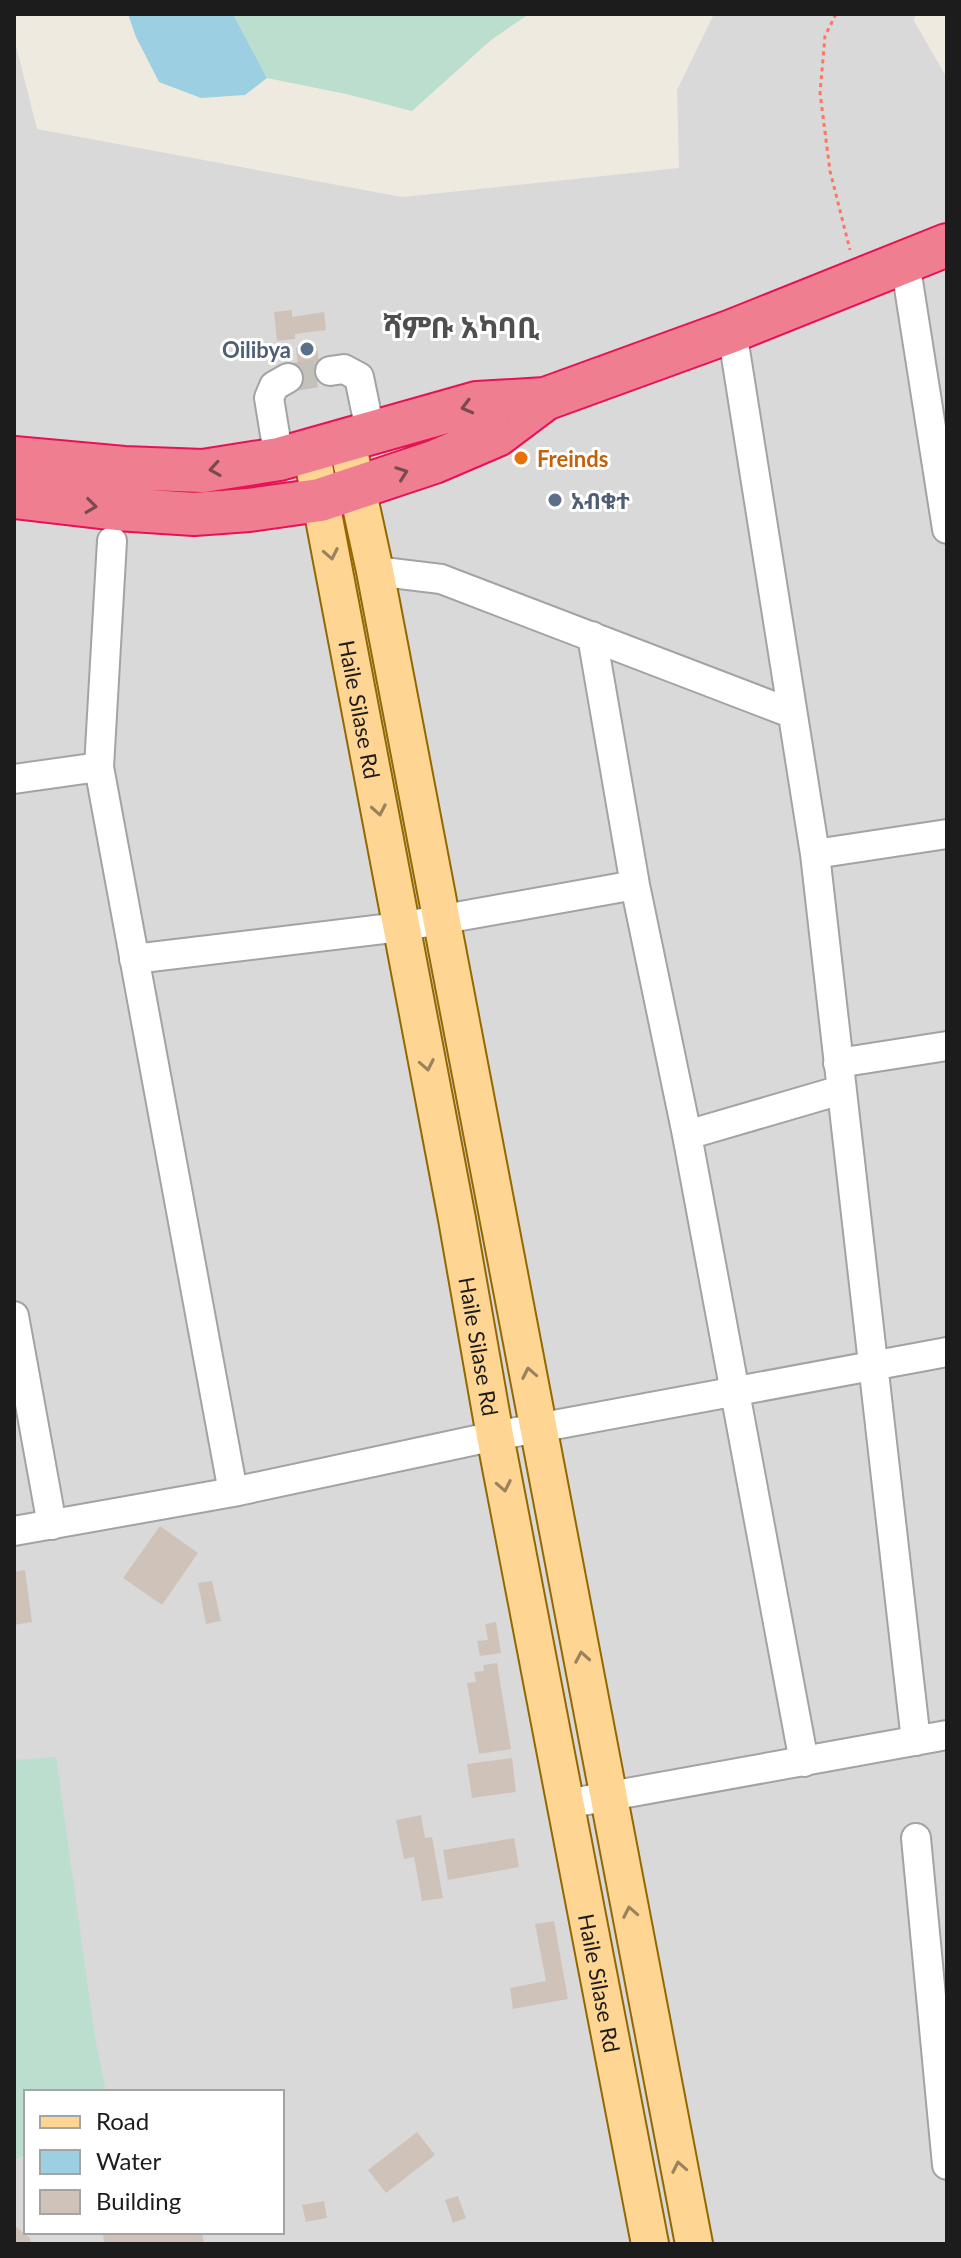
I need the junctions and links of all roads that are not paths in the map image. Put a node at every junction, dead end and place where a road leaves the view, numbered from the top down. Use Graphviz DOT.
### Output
graph roads {
  1 [pos="947,245"];
  2 [pos="905,262"];
  3 [pos="732,331"];
  4 [pos="330,371"];
  5 [pos="288,378"];
  6 [pos="545,399"];
  7 [pos="327,446"];
  8 [pos="14,458"];
  9 [pos="339,495"];
  10 [pos="14,497"];
  11 [pos="947,529"];
  12 [pos="112,541"];
  13 [pos="375,571"];
  14 [pos="592,636"];
  15 [pos="791,713"];
  16 [pos="403,716"];
  17 [pos="363,724"];
  18 [pos="99,767"];
  19 [pos="14,779"];
  20 [pos="947,834"];
  21 [pos="815,854"];
  22 [pos="635,885"];
  23 [pos="442,921"];
  24 [pos="400,927"];
  25 [pos="134,959"];
  26 [pos="947,1046"];
  27 [pos="839,1077"];
  28 [pos="687,1135"];
  29 [pos="14,1316"];
  30 [pos="947,1352"];
  31 [pos="873,1366"];
  32 [pos="736,1392"];
  33 [pos="540,1430"];
  34 [pos="495,1436"];
  35 [pos="233,1492"];
  36 [pos="52,1525"];
  37 [pos="14,1531"];
  38 [pos="947,1735"];
  39 [pos="916,1741"];
  40 [pos="804,1762"];
  41 [pos="607,1797"];
  42 [pos="566,1804"];
  43 [pos="916,1838"];
  44 [pos="947,2165"];
  45 [pos="650,2244"];
  46 [pos="694,2244"];
  1 -- 2 [label="highway"];
  2 -- 3 [label="highway"];
  2 -- 11 [label="street"];
  3 -- 6 [label="highway"];
  3 -- 15 [label="street"];
  4 -- 7 [label="street"];
  5 -- 7 [label="street"];
  6 -- 7 [label="highway, one-way"];
  9 -- 6 [label="highway, one-way"];
  7 -- 8 [label="highway, one-way"];
  7 -- 9 [label="main road"];
  10 -- 9 [label="highway, one-way"];
  9 -- 13 [label="main road, Haile Silase Rd"];
  9 -- 17 [label="main road, Haile Silase Rd, one-way"];
  12 -- 18 [label="street"];
  13 -- 14 [label="street"];
  13 -- 16 [label="main road, Haile Silase Rd"];
  14 -- 15 [label="street"];
  14 -- 22 [label="street"];
  15 -- 21 [label="street"];
  16 -- 17 [label="main road"];
  16 -- 23 [label="main road, Haile Silase Rd"];
  17 -- 24 [label="main road, Haile Silase Rd, one-way"];
  18 -- 19 [label="street"];
  18 -- 25 [label="street"];
  20 -- 21 [label="street"];
  21 -- 27 [label="street"];
  22 -- 23 [label="street"];
  22 -- 28 [label="street"];
  23 -- 24 [label="street"];
  33 -- 23 [label="main road, Haile Silase Rd, one-way"];
  24 -- 25 [label="street"];
  24 -- 34 [label="main road, Haile Silase Rd, one-way"];
  25 -- 35 [label="street"];
  26 -- 27 [label="street"];
  27 -- 28 [label="street"];
  27 -- 31 [label="street"];
  28 -- 32 [label="street"];
  29 -- 36 [label="street"];
  30 -- 31 [label="street"];
  31 -- 32 [label="street"];
  31 -- 39 [label="street"];
  32 -- 33 [label="street"];
  32 -- 40 [label="street"];
  33 -- 34 [label="street"];
  41 -- 33 [label="main road, Haile Silase Rd, one-way"];
  34 -- 35 [label="street"];
  34 -- 42 [label="main road, Haile Silase Rd, one-way"];
  35 -- 36 [label="street"];
  36 -- 37 [label="street"];
  38 -- 39 [label="street"];
  39 -- 40 [label="street"];
  40 -- 41 [label="street"];
  41 -- 42 [label="street"];
  46 -- 41 [label="main road, Haile Silase Rd, one-way"];
  42 -- 45 [label="main road, Haile Silase Rd"];
  43 -- 44 [label="street"];
}
